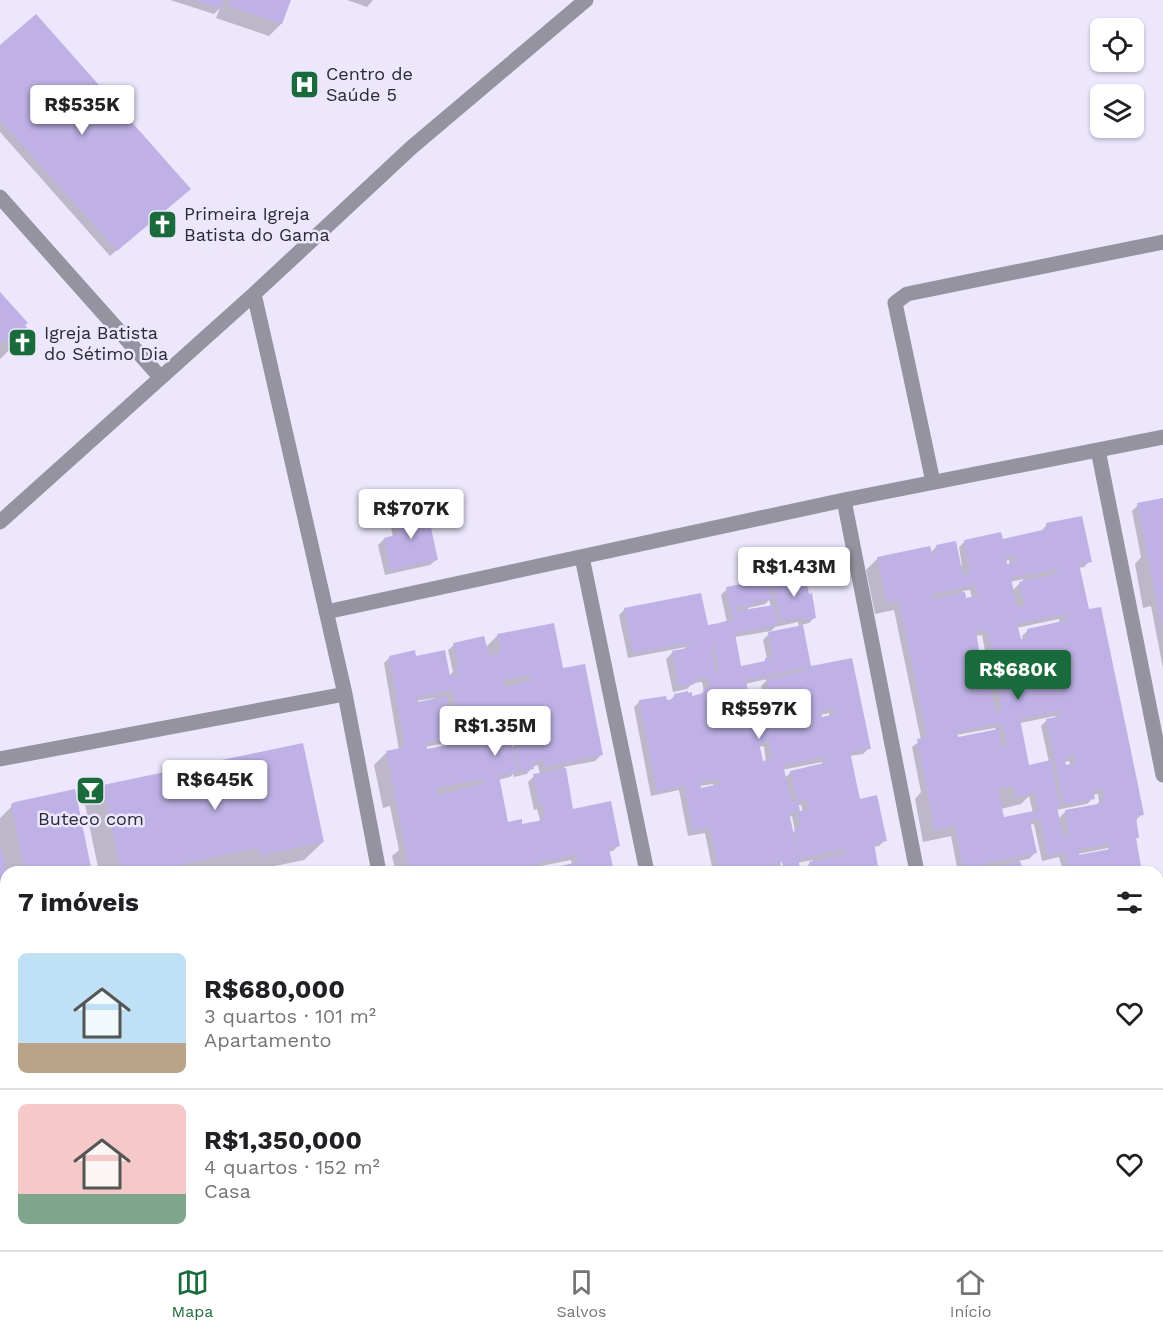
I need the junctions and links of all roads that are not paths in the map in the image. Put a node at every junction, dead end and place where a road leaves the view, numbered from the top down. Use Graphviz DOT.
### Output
graph roads {
  1 [pos="586,0"];
  2 [pos="0,197"];
  3 [pos="1163,243"];
  4 [pos="254,294"];
  5 [pos="160,377"];
  6 [pos="1163,436"];
  7 [pos="1098,450"];
  8 [pos="933,482"];
  9 [pos="844,500"];
  10 [pos="0,522"];
  11 [pos="582,556"];
  12 [pos="326,612"];
  13 [pos="345,694"];
  14 [pos="0,759"];
  15 [pos="1163,775"];
  16 [pos="378,866"];
  17 [pos="646,866"];
  18 [pos="915,866"];
  1 -- 4 [label="street"];
  2 -- 5 [label="street"];
  3 -- 8 [label="street"];
  4 -- 5 [label="street"];
  4 -- 12 [label="street"];
  5 -- 10 [label="street"];
  6 -- 7 [label="street"];
  7 -- 8 [label="street"];
  7 -- 15 [label="street"];
  8 -- 9 [label="street"];
  9 -- 11 [label="street"];
  9 -- 18 [label="street"];
  11 -- 12 [label="street"];
  11 -- 17 [label="street"];
  12 -- 13 [label="street"];
  13 -- 14 [label="street"];
  13 -- 16 [label="street"];
}
